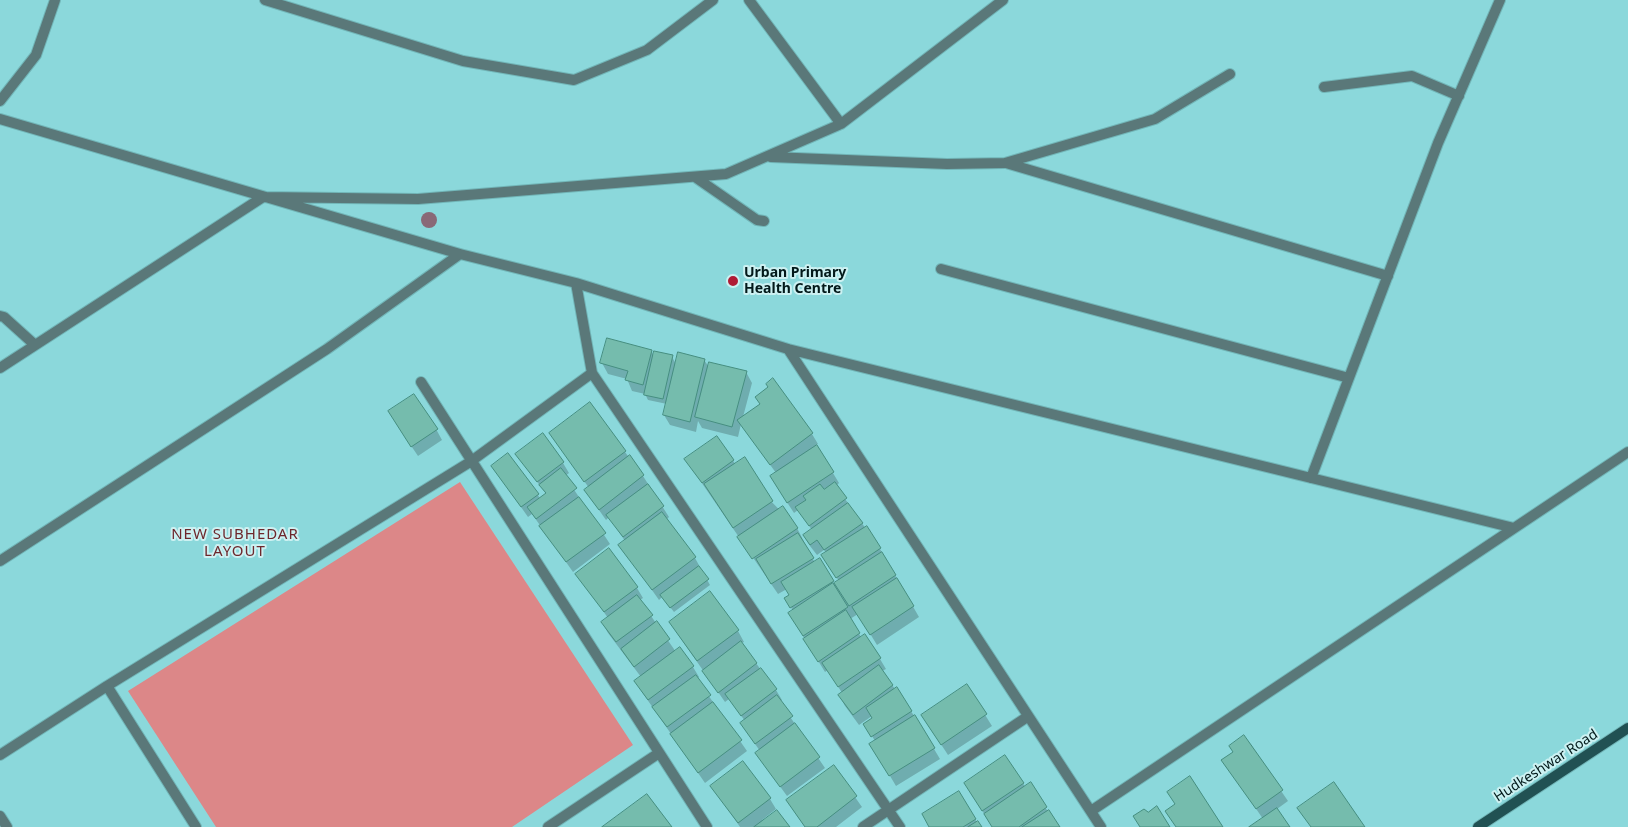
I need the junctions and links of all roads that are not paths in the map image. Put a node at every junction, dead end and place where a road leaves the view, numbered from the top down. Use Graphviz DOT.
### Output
graph roads {
  1 [pos="55,0"];
  2 [pos="266,0"];
  3 [pos="713,0"];
  4 [pos="749,0"];
  5 [pos="1003,0"];
  6 [pos="1500,0"];
  7 [pos="1230,74"];
  8 [pos="1324,87"];
  9 [pos="1459,96"];
  10 [pos="0,101"];
  11 [pos="0,119"];
  12 [pos="840,124"];
  13 [pos="767,156"];
  14 [pos="1005,163"];
  15 [pos="695,177"];
  16 [pos="263,197"];
  17 [pos="764,221"];
  18 [pos="460,254"];
  19 [pos="941,269"];
  20 [pos="1388,276"];
  21 [pos="576,283"];
  22 [pos="0,316"];
  23 [pos="35,345"];
  24 [pos="788,349"];
  25 [pos="0,368"];
  26 [pos="592,373"];
  27 [pos="1349,378"];
  28 [pos="421,382"];
  29 [pos="1628,452"];
  30 [pos="470,462"];
  31 [pos="1312,478"];
  32 [pos="1514,528"];
  33 [pos="0,561"];
  34 [pos="107,686"];
  35 [pos="1027,717"];
  36 [pos="1628,728"];
  37 [pos="659,753"];
  38 [pos="0,755"];
  39 [pos="889,810"];
  40 [pos="1090,811"];
  41 [pos="0,816"];
  42 [pos="7,827"];
  43 [pos="196,827"];
  44 [pos="548,827"];
  45 [pos="707,827"];
  46 [pos="863,827"];
  47 [pos="900,827"];
  48 [pos="1101,827"];
  49 [pos="1478,827"];
  1 -- 10 [label="street"];
  2 -- 3 [label="street"];
  4 -- 12 [label="street"];
  5 -- 12 [label="street"];
  6 -- 9 [label="street"];
  7 -- 14 [label="street"];
  8 -- 9 [label="street"];
  9 -- 20 [label="street"];
  11 -- 16 [label="street"];
  12 -- 13 [label="street"];
  13 -- 14 [label="street"];
  13 -- 15 [label="street"];
  14 -- 20 [label="street"];
  15 -- 16 [label="street"];
  15 -- 17 [label="street"];
  16 -- 18 [label="street"];
  16 -- 23 [label="street"];
  18 -- 21 [label="street"];
  18 -- 33 [label="street"];
  19 -- 27 [label="street"];
  20 -- 27 [label="street"];
  21 -- 24 [label="street"];
  21 -- 26 [label="street"];
  22 -- 23 [label="street"];
  23 -- 25 [label="street"];
  24 -- 31 [label="street"];
  24 -- 35 [label="street"];
  26 -- 30 [label="street"];
  26 -- 39 [label="street"];
  27 -- 31 [label="street"];
  28 -- 30 [label="street"];
  29 -- 32 [label="street"];
  30 -- 34 [label="street"];
  30 -- 37 [label="street"];
  31 -- 32 [label="street"];
  32 -- 40 [label="street"];
  34 -- 38 [label="street"];
  34 -- 43 [label="street"];
  35 -- 39 [label="street"];
  35 -- 40 [label="street"];
  36 -- 49 [label="main road, Hudkeshwar Road"];
  37 -- 44 [label="street"];
  37 -- 45 [label="street"];
  39 -- 46 [label="street"];
  39 -- 47 [label="street"];
  40 -- 48 [label="street"];
  41 -- 42 [label="street"];
}
